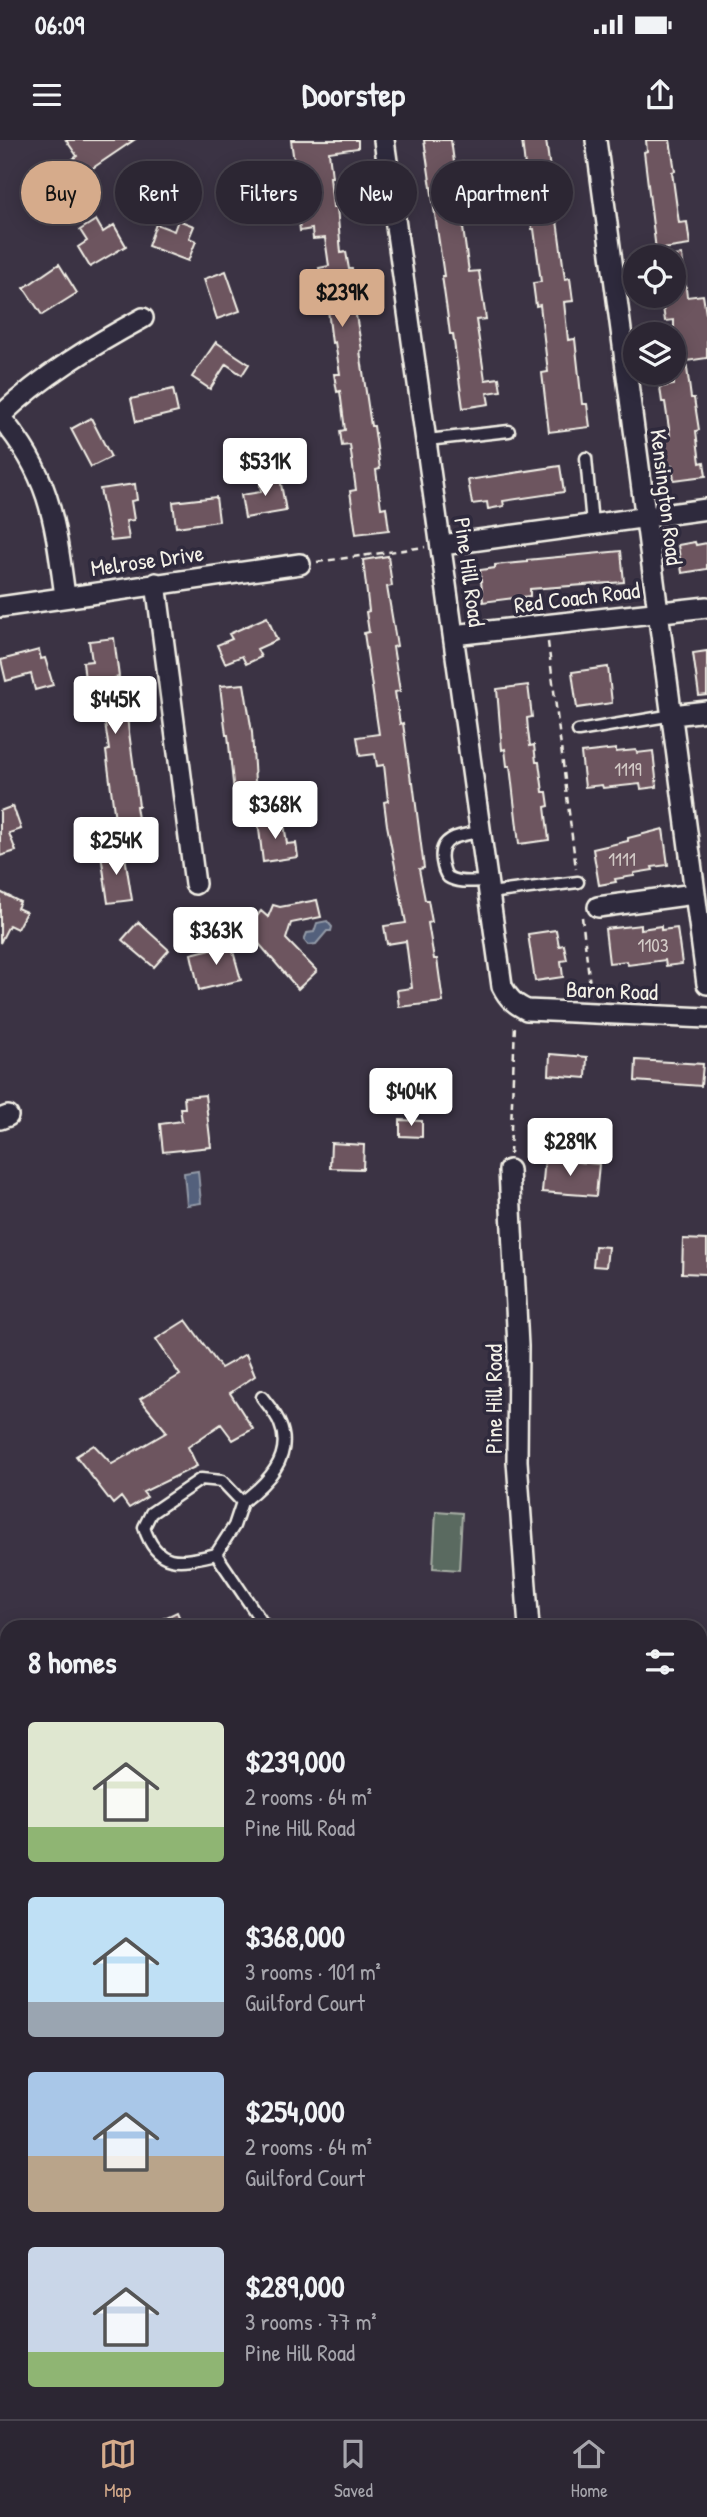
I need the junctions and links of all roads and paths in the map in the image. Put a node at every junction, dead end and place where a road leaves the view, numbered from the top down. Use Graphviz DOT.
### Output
graph roads {
  1 [pos="384,140"];
  2 [pos="596,140"];
  3 [pos="143,318"];
  4 [pos="0,416"];
  5 [pos="509,430"];
  6 [pos="427,440"];
  7 [pos="586,458"];
  8 [pos="707,509"];
  9 [pos="645,517"];
  10 [pos="592,524"];
  11 [pos="442,545"];
  12 [pos="300,564"];
  13 [pos="156,583"];
  14 [pos="65,596"];
  15 [pos="0,607"];
  16 [pos="707,607"];
  17 [pos="657,612"];
  18 [pos="546,625"];
  19 [pos="453,635"];
  20 [pos="707,711"];
  21 [pos="673,715"];
  22 [pos="578,731"];
  23 [pos="481,832"];
  24 [pos="578,882"];
  25 [pos="195,884"];
  26 [pos="489,887"];
  27 [pos="694,894"];
  28 [pos="597,907"];
  29 [pos="707,984"];
  30 [pos="516,1005"];
  31 [pos="594,1013"];
  32 [pos="707,1018"];
  33 [pos="509,1172"];
  34 [pos="262,1397"];
  35 [pos="243,1503"];
  36 [pos="216,1554"];
  37 [pos="261,1620"];
  38 [pos="528,1620"];
  1 -- 6 [label="street, Pine Hill Road"];
  2 -- 9 [label="street, Kensington Road"];
  3 -- 4 [label="street"];
  4 -- 14 [label="street"];
  5 -- 6 [label="lane"];
  6 -- 11 [label="street, Pine Hill Road"];
  7 -- 10 [label="lane"];
  8 -- 9 [label="street"];
  9 -- 10 [label="street"];
  9 -- 17 [label="street, Kensington Road"];
  10 -- 11 [label="street"];
  11 -- 12 [label="path"];
  11 -- 19 [label="street, Pine Hill Road"];
  12 -- 13 [label="street, Melrose Drive"];
  13 -- 14 [label="street, Melrose Drive"];
  13 -- 25 [label="street"];
  14 -- 15 [label="street, Melrose Drive"];
  16 -- 17 [label="street, Red Coach Road"];
  17 -- 18 [label="street, Red Coach Road"];
  17 -- 21 [label="street, Kensington Road"];
  18 -- 19 [label="street, Red Coach Road"];
  18 -- 24 [label="path"];
  19 -- 23 [label="street, Pine Hill Road"];
  20 -- 21 [label="street"];
  21 -- 22 [label="lane"];
  21 -- 27 [label="street, Kensington Road"];
  23 -- 26 [label="street, Pine Hill Road"];
  23 -- 26 [label="lane"];
  24 -- 26 [label="lane"];
  24 -- 31 [label="path"];
  26 -- 30 [label="street, Pine Hill Road"];
  27 -- 28 [label="street"];
  27 -- 29 [label="street, Kensington Road"];
  30 -- 31 [label="street, Baron Road"];
  30 -- 33 [label="path"];
  31 -- 32 [label="street, Baron Road"];
  33 -- 38 [label="street, Pine Hill Road"];
  34 -- 35 [label="lane"];
  35 -- 36 [label="lane"];
  35 -- 36 [label="lane"];
  36 -- 37 [label="lane"];
}
